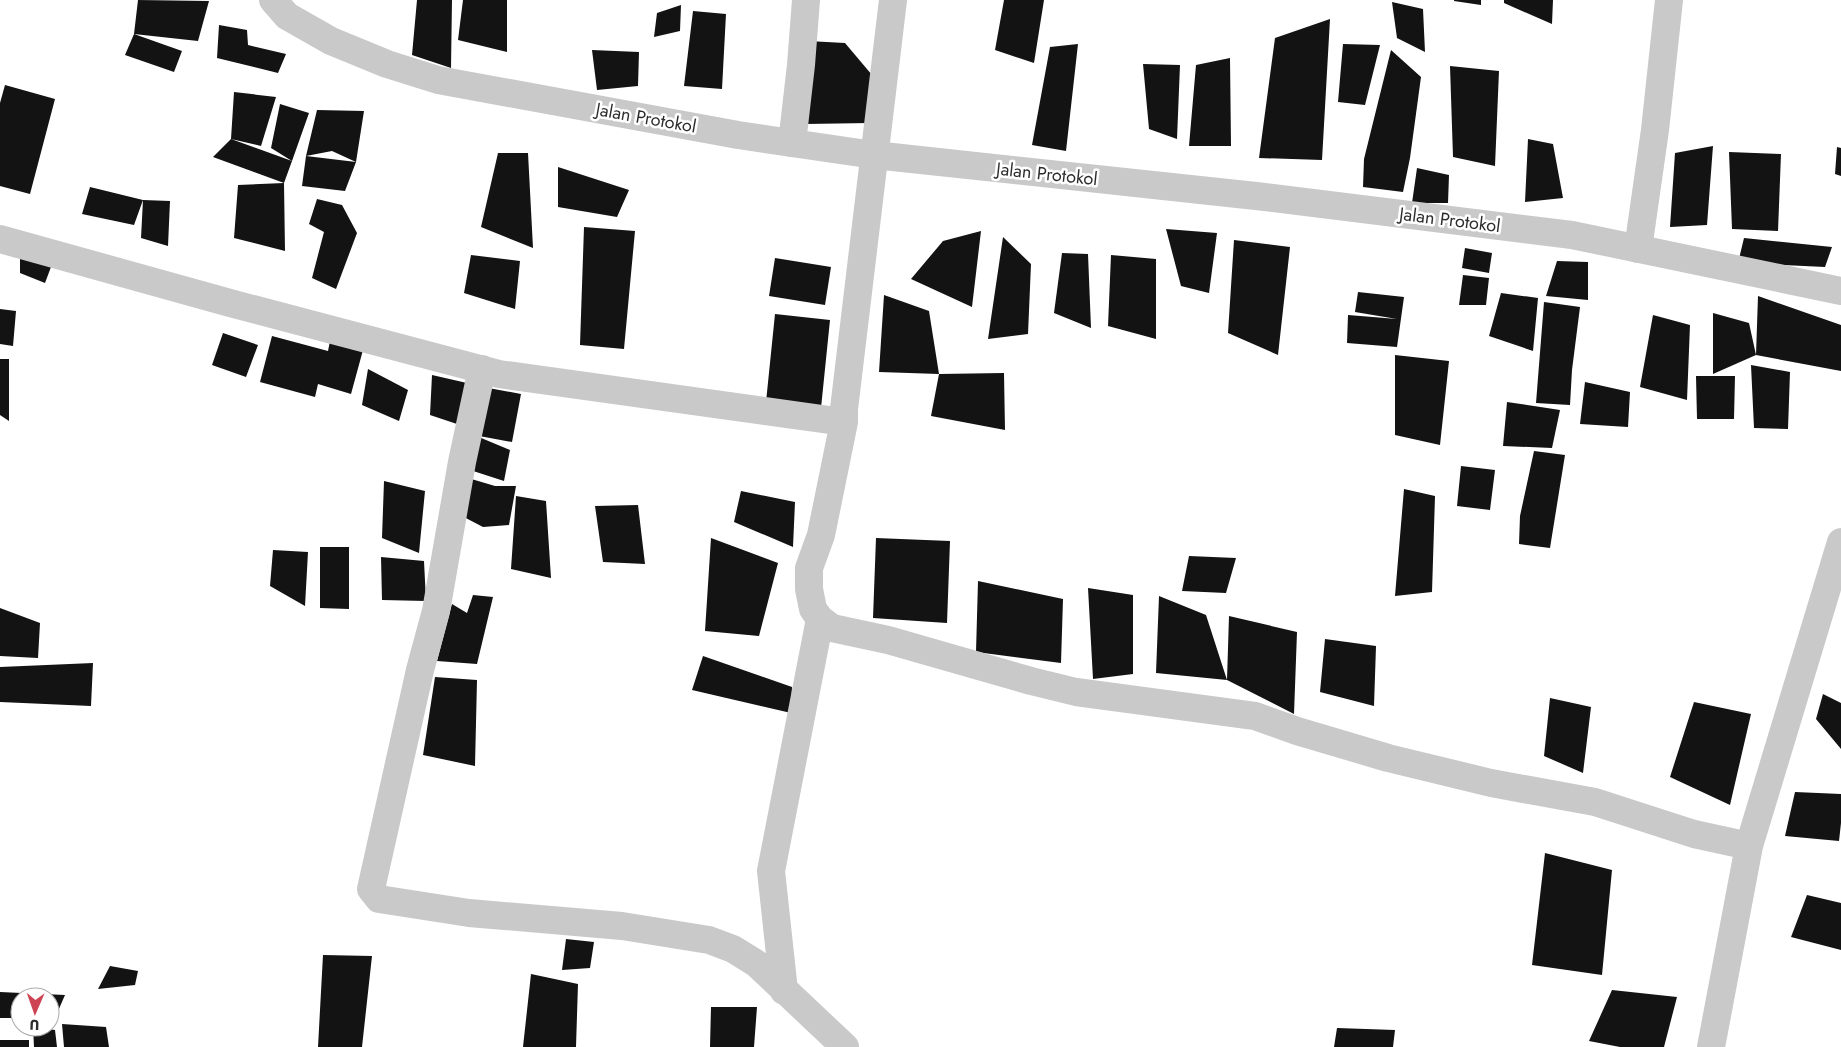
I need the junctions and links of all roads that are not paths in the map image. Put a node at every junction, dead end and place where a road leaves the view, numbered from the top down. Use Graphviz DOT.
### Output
graph roads {
  1 [pos="806,0"];
  2 [pos="893,0"];
  3 [pos="1669,0"];
  4 [pos="284,5"];
  5 [pos="792,143"];
  6 [pos="874,155"];
  7 [pos="0,239"];
  8 [pos="1638,249"];
  9 [pos="1841,291"];
  10 [pos="482,369"];
  11 [pos="844,422"];
  12 [pos="1841,542"];
  13 [pos="820,619"];
  14 [pos="1749,846"];
  15 [pos="784,991"];
  16 [pos="845,1047"];
  17 [pos="1711,1047"];
  1 -- 5 [label="street"];
  2 -- 6 [label="street"];
  3 -- 8 [label="street"];
  4 -- 5 [label="street, Jalan Protokol"];
  5 -- 6 [label="street, Jalan Protokol"];
  6 -- 8 [label="street, Jalan Protokol"];
  6 -- 11 [label="street"];
  7 -- 10 [label="street"];
  8 -- 9 [label="street, Jalan Protokol"];
  10 -- 11 [label="street"];
  10 -- 15 [label="street"];
  11 -- 13 [label="street"];
  12 -- 14 [label="street"];
  13 -- 14 [label="street"];
  13 -- 15 [label="street"];
  14 -- 17 [label="street"];
  15 -- 16 [label="street"];
}
